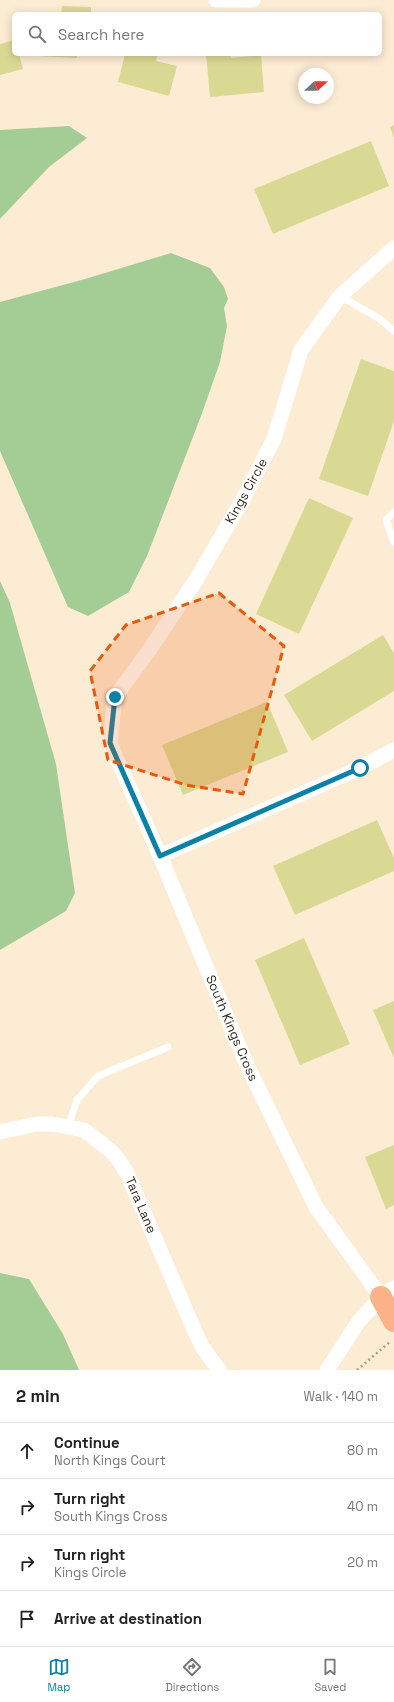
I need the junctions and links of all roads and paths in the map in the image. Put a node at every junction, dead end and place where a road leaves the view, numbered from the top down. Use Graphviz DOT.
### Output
graph roads {
  1 [pos="216,0"];
  2 [pos="253,0"];
  3 [pos="394,248"];
  4 [pos="340,296"];
  5 [pos="394,331"];
  6 [pos="394,512"];
  7 [pos="394,542"];
  8 [pos="110,743"];
  9 [pos="394,750"];
  10 [pos="160,856"];
  11 [pos="168,1047"];
  12 [pos="68,1127"];
  13 [pos="0,1132"];
  14 [pos="390,1298"];
  15 [pos="394,1322"];
  16 [pos="394,1338"];
  17 [pos="219,1370"];
  18 [pos="327,1370"];
  19 [pos="357,1370"];
  1 -- 2 [label="street"];
  3 -- 4 [label="street, Kings Circle"];
  4 -- 5 [label="lane"];
  4 -- 8 [label="street, Kings Circle"];
  6 -- 7 [label="lane"];
  8 -- 10 [label="street, South Kings Cross"];
  9 -- 10 [label="street"];
  10 -- 14 [label="street, South Kings Cross"];
  11 -- 12 [label="lane"];
  12 -- 13 [label="street, Tara Lane"];
  12 -- 17 [label="street, Tara Lane"];
  14 -- 15 [label="main road"];
  14 -- 18 [label="street"];
  16 -- 19 [label="path"];
}
